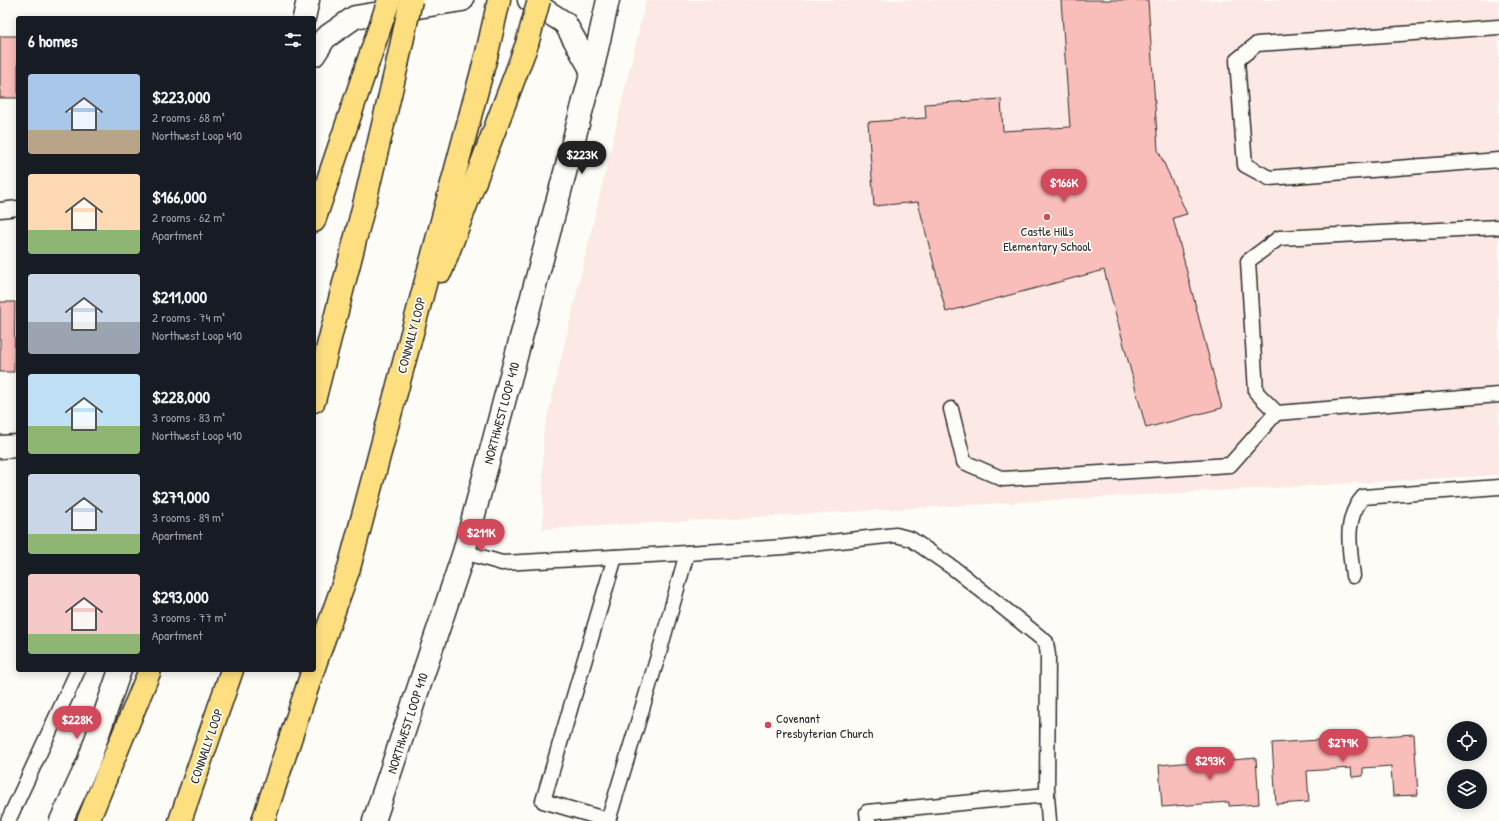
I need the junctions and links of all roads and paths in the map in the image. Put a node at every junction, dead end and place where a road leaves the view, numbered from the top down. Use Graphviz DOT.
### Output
graph roads {
  1 [pos="308,0"];
  2 [pos="389,0"];
  3 [pos="411,0"];
  4 [pos="462,0"];
  5 [pos="499,0"];
  6 [pos="529,0"];
  7 [pos="539,0"];
  8 [pos="608,0"];
  9 [pos="304,16"];
  10 [pos="1499,27"];
  11 [pos="316,52"];
  12 [pos="592,72"];
  13 [pos="1499,160"];
  14 [pos="16,208"];
  15 [pos="0,210"];
  16 [pos="316,215"];
  17 [pos="1499,227"];
  18 [pos="395,392"];
  19 [pos="316,393"];
  20 [pos="1499,395"];
  21 [pos="951,409"];
  22 [pos="1276,413"];
  23 [pos="16,446"];
  24 [pos="0,447"];
  25 [pos="1499,487"];
  26 [pos="464,552"];
  27 [pos="687,554"];
  28 [pos="614,557"];
  29 [pos="1353,576"];
  30 [pos="316,663"];
  31 [pos="77,672"];
  32 [pos="119,672"];
  33 [pos="149,672"];
  34 [pos="231,672"];
  35 [pos="313,672"];
  36 [pos="1047,795"];
  37 [pos="608,820"];
  38 [pos="8,821"];
  39 [pos="61,821"];
  40 [pos="88,821"];
  41 [pos="180,821"];
  42 [pos="262,821"];
  43 [pos="374,821"];
  44 [pos="868,821"];
  45 [pos="1049,821"];
  1 -- 9 [label="main road"];
  2 -- 16 [label="highway, bridge"];
  3 -- 19 [label="highway, bridge"];
  4 -- 11 [label="main road"];
  5 -- 18 [label="highway, CONNALLY LOOP"];
  6 -- 12 [label="main road"];
  7 -- 18 [label="highway, bridge"];
  8 -- 12 [label="main road, NORTHWEST LOOP 410"];
  10 -- 13 [label="lane"];
  12 -- 26 [label="main road, NORTHWEST LOOP 410"];
  14 -- 15 [label="lane"];
  17 -- 22 [label="lane"];
  18 -- 30 [label="highway, CONNALLY LOOP"];
  20 -- 22 [label="lane"];
  21 -- 22 [label="lane"];
  23 -- 24 [label="main road"];
  25 -- 29 [label="lane"];
  26 -- 28 [label="lane"];
  26 -- 43 [label="main road, NORTHWEST LOOP 410"];
  27 -- 28 [label="lane"];
  27 -- 36 [label="lane"];
  27 -- 37 [label="lane"];
  28 -- 37 [label="lane"];
  31 -- 38 [label="lane"];
  32 -- 39 [label="main road"];
  33 -- 40 [label="highway"];
  34 -- 41 [label="highway, CONNALLY LOOP"];
  35 -- 42 [label="highway, CONNALLY LOOP"];
  36 -- 44 [label="lane"];
  36 -- 45 [label="lane"];
}
